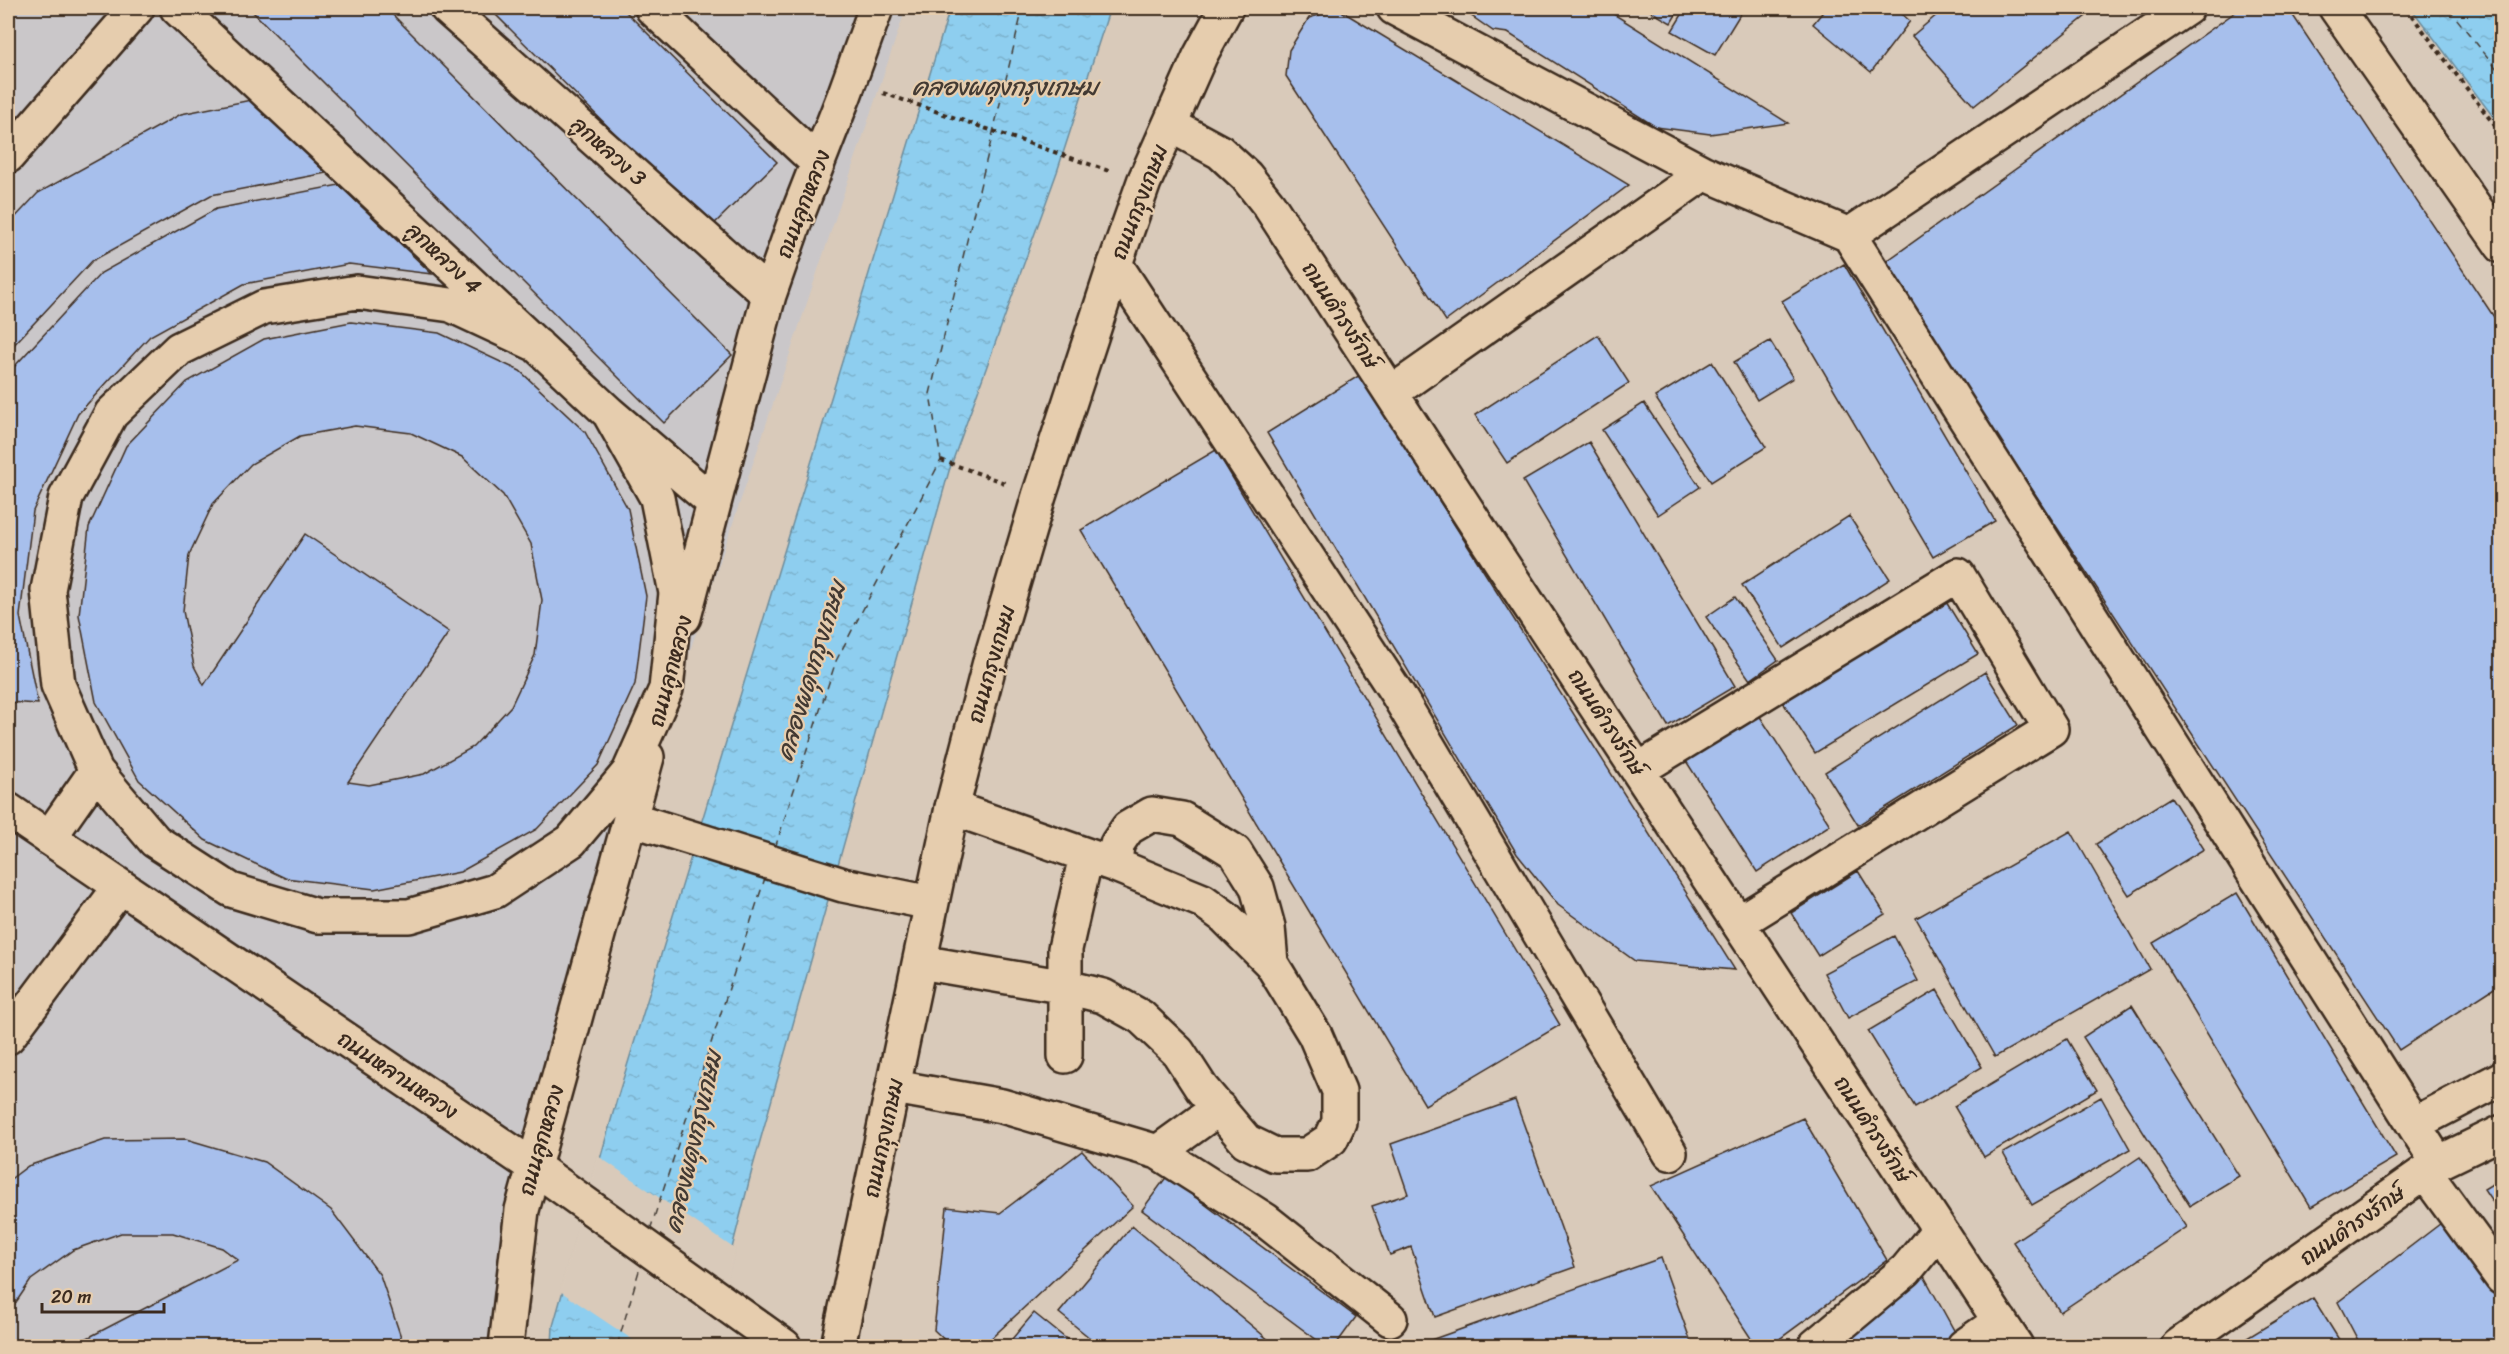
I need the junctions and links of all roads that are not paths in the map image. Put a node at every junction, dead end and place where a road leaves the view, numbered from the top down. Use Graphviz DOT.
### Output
graph roads {
  1 [pos="137,8"];
  2 [pos="177,8"];
  3 [pos="447,8"];
  4 [pos="652,8"];
  5 [pos="876,8"];
  6 [pos="1226,8"];
  7 [pos="1394,8"];
  8 [pos="2187,8"];
  9 [pos="2336,8"];
  10 [pos="1170,125"];
  11 [pos="8,156"];
  12 [pos="818,163"];
  13 [pos="1704,173"];
  14 [pos="1849,235"];
  15 [pos="2502,246"];
  16 [pos="1114,264"];
  17 [pos="769,295"];
  18 [pos="537,345"];
  19 [pos="1391,393"];
  20 [pos="609,413"];
  21 [pos="714,503"];
  22 [pos="666,689"];
  23 [pos="1638,770"];
  24 [pos="96,771"];
  25 [pos="952,808"];
  26 [pos="8,810"];
  27 [pos="631,819"];
  28 [pos="49,838"];
  29 [pos="1100,860"];
  30 [pos="120,887"];
  31 [pos="931,903"];
  32 [pos="1738,923"];
  33 [pos="920,962"];
  34 [pos="1270,963"];
  35 [pos="1066,987"];
  36 [pos="8,1037"];
  37 [pos="1065,1056"];
  38 [pos="2502,1078"];
  39 [pos="894,1087"];
  40 [pos="1219,1108"];
  41 [pos="2414,1124"];
  42 [pos="2502,1131"];
  43 [pos="1158,1152"];
  44 [pos="1670,1153"];
  45 [pos="534,1167"];
  46 [pos="2432,1168"];
  47 [pos="1939,1230"];
  48 [pos="2502,1278"];
  49 [pos="1390,1319"];
  50 [pos="2008,1334"];
  51 [pos="506,1347"];
  52 [pos="784,1347"];
  53 [pos="838,1347"];
  54 [pos="1815,1347"];
  55 [pos="1964,1347"];
  56 [pos="2178,1347"];
  1 -- 11 [label="street"];
  2 -- 18 [label="street, ลูกหลวง 4"];
  3 -- 17 [label="street, ลูกหลวง 3"];
  4 -- 12 [label="street"];
  5 -- 12 [label="street, ถนนลูกหลวง"];
  6 -- 10 [label="street, ถนนกรุงเกษม"];
  7 -- 13 [label="street"];
  8 -- 14 [label="street"];
  9 -- 15 [label="street"];
  10 -- 16 [label="street, ถนนกรุงเกษม"];
  10 -- 19 [label="street, ถนนดำรงรักษ์"];
  12 -- 17 [label="street, ถนนลูกหลวง"];
  13 -- 14 [label="street"];
  13 -- 19 [label="street"];
  14 -- 41 [label="street"];
  16 -- 25 [label="street, ถนนกรุงเกษม"];
  16 -- 44 [label="street"];
  17 -- 21 [label="street, ถนนลูกหลวง"];
  18 -- 20 [label="street, ลูกหลวง 4"];
  18 -- 24 [label="street"];
  19 -- 23 [label="street, ถนนดำรงรักษ์"];
  20 -- 21 [label="street, ลูกหลวง 4"];
  20 -- 22 [label="street"];
  21 -- 22 [label="street, ถนนลูกหลวง"];
  22 -- 24 [label="street"];
  22 -- 27 [label="street, ถนนลูกหลวง"];
  23 -- 32 [label="street, ถนนดำรงรักษ์"];
  23 -- 32 [label="street"];
  24 -- 28 [label="street"];
  25 -- 29 [label="street"];
  25 -- 31 [label="street, ถนนกรุงเกษม"];
  26 -- 28 [label="street, ถนนหลานหลวง"];
  27 -- 31 [label="street"];
  27 -- 45 [label="street, ถนนลูกหลวง"];
  28 -- 30 [label="street, ถนนหลานหลวง"];
  29 -- 34 [label="street"];
  29 -- 34 [label="street"];
  29 -- 35 [label="street"];
  30 -- 36 [label="street"];
  30 -- 45 [label="street, ถนนหลานหลวง"];
  31 -- 33 [label="street, ถนนกรุงเกษม"];
  32 -- 47 [label="street, ถนนดำรงรักษ์"];
  33 -- 35 [label="street"];
  33 -- 39 [label="street, ถนนกรุงเกษม"];
  34 -- 40 [label="street"];
  35 -- 37 [label="street"];
  35 -- 40 [label="street"];
  38 -- 41 [label="street"];
  39 -- 43 [label="street"];
  39 -- 53 [label="street, ถนนกรุงเกษม"];
  40 -- 43 [label="street"];
  41 -- 46 [label="street"];
  42 -- 46 [label="street, ถนนดำรงรักษ์"];
  43 -- 49 [label="street"];
  45 -- 51 [label="street, ถนนลูกหลวง"];
  45 -- 52 [label="street, ถนนหลานหลวง"];
  46 -- 48 [label="street"];
  46 -- 56 [label="street, ถนนดำรงรักษ์"];
  47 -- 50 [label="street, ถนนดำรงรักษ์"];
  47 -- 54 [label="street"];
  50 -- 55 [label="street"];
}
